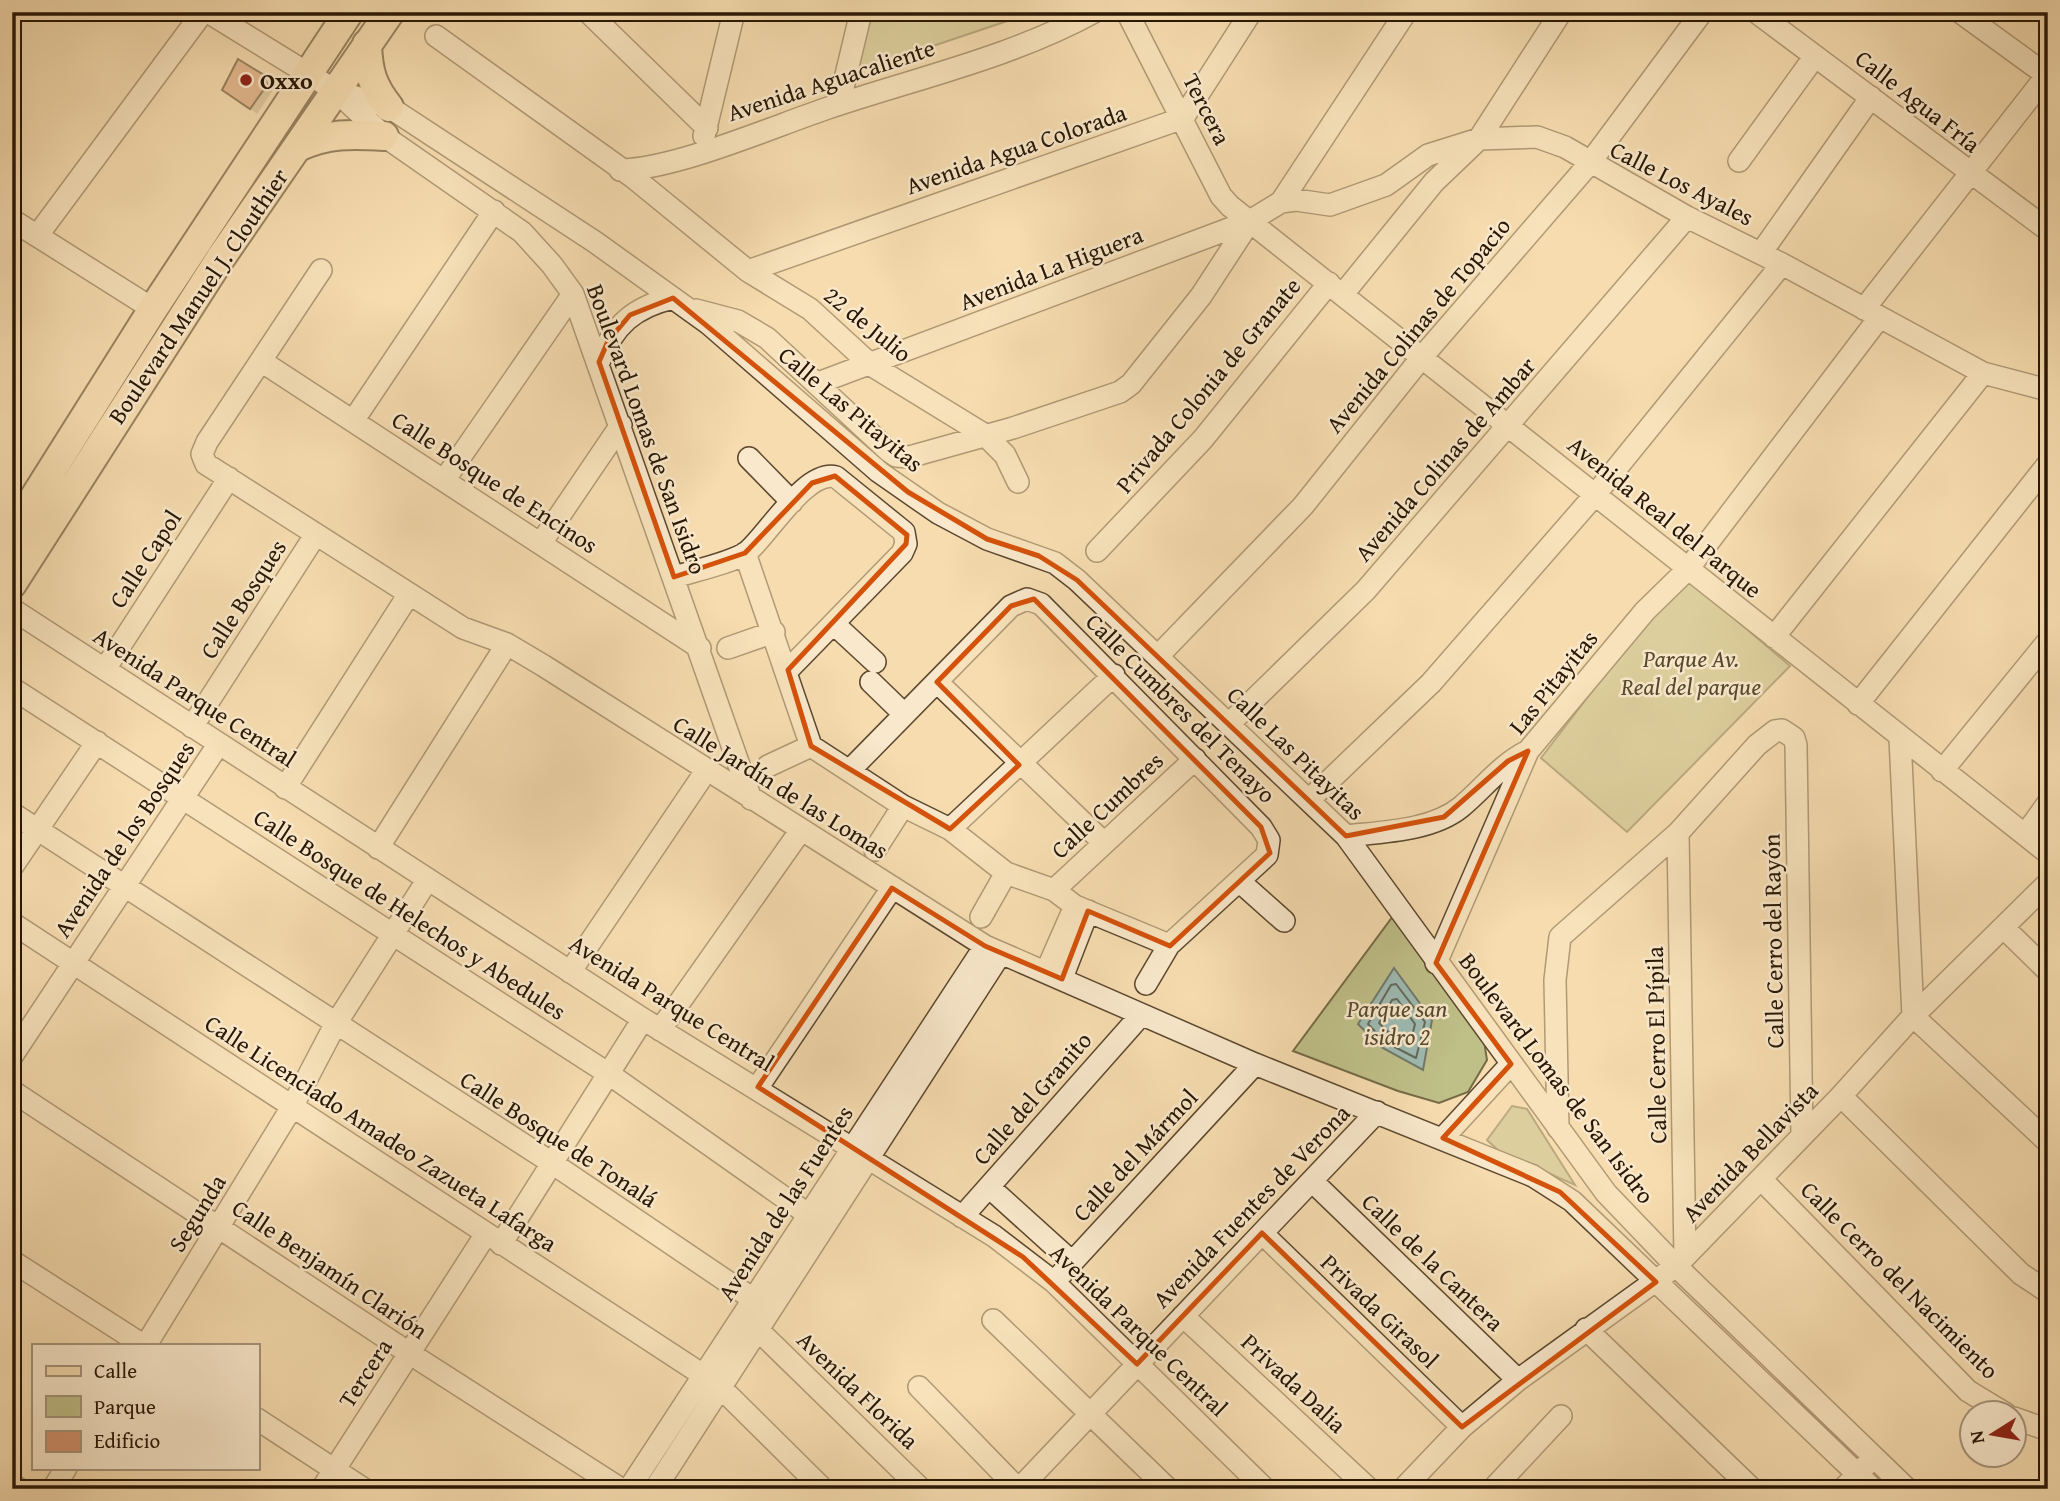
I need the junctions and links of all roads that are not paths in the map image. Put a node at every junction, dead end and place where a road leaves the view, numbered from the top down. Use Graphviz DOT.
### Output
graph roads {
  1 [pos="206,12"];
  2 [pos="349,12"];
  3 [pos="390,12"];
  4 [pos="588,12"];
  5 [pos="734,12"];
  6 [pos="861,12"];
  7 [pos="1094,12"];
  8 [pos="1127,12"];
  9 [pos="1251,12"];
  10 [pos="1406,12"];
  11 [pos="1561,12"];
  12 [pos="1702,12"];
  13 [pos="1756,12"];
  14 [pos="1960,12"];
  15 [pos="436,36"];
  16 [pos="367,44"];
  17 [pos="1815,56"];
  18 [pos="310,74"];
  19 [pos="2047,75"];
  20 [pos="335,92"];
  21 [pos="1871,97"];
  22 [pos="839,104"];
  23 [pos="389,107"];
  24 [pos="1183,118"];
  25 [pos="706,128"];
  26 [pos="384,136"];
  27 [pos="1479,139"];
  28 [pos="298,147"];
  29 [pos="699,152"];
  30 [pos="1740,161"];
  31 [pos="1589,164"];
  32 [pos="620,170"];
  33 [pos="1971,175"];
  34 [pos="1281,202"];
  35 [pos="494,211"];
  36 [pos="1687,217"];
  37 [pos="556,218"];
  38 [pos="12,220"];
  39 [pos="1250,221"];
  40 [pos="2048,230"];
  41 [pos="37,236"];
  42 [pos="535,243"];
  43 [pos="1761,253"];
  44 [pos="1782,264"];
  45 [pos="321,270"];
  46 [pos="748,271"];
  47 [pos="1336,289"];
  48 [pos="573,294"];
  49 [pos="681,303"];
  50 [pos="153,309"];
  51 [pos="1871,314"];
  52 [pos="1422,358"];
  53 [pos="261,361"];
  54 [pos="599,362"];
  55 [pos="871,365"];
  56 [pos="1983,373"];
  57 [pos="818,383"];
  58 [pos="2048,390"];
  59 [pos="354,421"];
  60 [pos="621,425"];
  61 [pos="1510,426"];
  62 [pos="985,435"];
  63 [pos="749,458"];
  64 [pos="2048,464"];
  65 [pos="229,478"];
  66 [pos="445,479"];
  67 [pos="1018,482"];
  68 [pos="1594,496"];
  69 [pos="792,502"];
  70 [pos="12,533"];
  71 [pos="316,534"];
  72 [pos="541,543"];
  73 [pos="1097,551"];
  74 [pos="746,553"];
  75 [pos="1688,569"];
  76 [pos="674,577"];
  77 [pos="12,584"];
  78 [pos="409,594"];
  79 [pos="12,610"];
  80 [pos="835,624"];
  81 [pos="774,632"];
  82 [pos="1774,637"];
  83 [pos="2048,640"];
  84 [pos="507,645"];
  85 [pos="700,648"];
  86 [pos="728,648"];
  87 [pos="1158,656"];
  88 [pos="105,669"];
  89 [pos="788,670"];
  90 [pos="1114,675"];
  91 [pos="937,682"];
  92 [pos="12,688"];
  93 [pos="1858,704"];
  94 [pos="904,714"];
  95 [pos="1230,723"];
  96 [pos="192,727"];
  97 [pos="1900,737"];
  98 [pos="97,742"];
  99 [pos="218,745"];
  100 [pos="811,746"];
  101 [pos="1528,751"];
  102 [pos="1195,759"];
  103 [pos="768,765"];
  104 [pos="1019,765"];
  105 [pos="850,770"];
  106 [pos="706,771"];
  107 [pos="1942,771"];
  108 [pos="285,788"];
  109 [pos="184,797"];
  110 [pos="751,799"];
  111 [pos="1308,800"];
  112 [pos="2048,803"];
  113 [pos="903,806"];
  114 [pos="12,813"];
  115 [pos="37,829"];
  116 [pos="950,829"];
  117 [pos="801,830"];
  118 [pos="1678,833"];
  119 [pos="2025,835"];
  120 [pos="1346,836"];
  121 [pos="1104,843"];
  122 [pos="378,848"];
  123 [pos="875,850"];
  124 [pos="2048,853"];
  125 [pos="12,867"];
  126 [pos="1006,873"];
  127 [pos="428,879"];
  128 [pos="1239,880"];
  129 [pos="2048,883"];
  130 [pos="124,886"];
  131 [pos="892,888"];
  132 [pos="1054,890"];
  133 [pos="1081,909"];
  134 [pos="981,917"];
  135 [pos="1284,921"];
  136 [pos="12,923"];
  137 [pos="2004,928"];
  138 [pos="392,936"];
  139 [pos="1169,945"];
  140 [pos="993,949"];
  141 [pos="72,963"];
  142 [pos="1436,963"];
  143 [pos="2048,971"];
  144 [pos="570,972"];
  145 [pos="1054,975"];
  146 [pos="1146,984"];
  147 [pos="1141,1014"];
  148 [pos="1913,1016"];
  149 [pos="652,1024"];
  150 [pos="335,1025"];
  151 [pos="12,1056"];
  152 [pos="1255,1064"];
  153 [pos="1510,1064"];
  154 [pos="609,1074"];
  155 [pos="758,1087"];
  156 [pos="12,1091"];
  157 [pos="1841,1096"];
  158 [pos="292,1107"];
  159 [pos="1377,1112"];
  160 [pos="1558,1128"];
  161 [pos="1802,1136"];
  162 [pos="1443,1138"];
  163 [pos="2048,1142"];
  164 [pos="862,1152"];
  165 [pos="552,1163"];
  166 [pos="1761,1178"];
  167 [pos="1312,1181"];
  168 [pos="989,1187"];
  169 [pos="809,1215"];
  170 [pos="962,1217"];
  171 [pos="219,1227"];
  172 [pos="1262,1233"];
  173 [pos="494,1239"];
  174 [pos="12,1261"];
  175 [pos="1072,1262"];
  176 [pos="1681,1262"];
  177 [pos="1054,1282"];
  178 [pos="1656,1282"];
  179 [pos="2048,1292"];
  180 [pos="753,1299"];
  181 [pos="1183,1316"];
  182 [pos="993,1320"];
  183 [pos="1586,1329"];
  184 [pos="758,1330"];
  185 [pos="143,1344"];
  186 [pos="146,1344"];
  187 [pos="409,1353"];
  188 [pos="1137,1364"];
  189 [pos="703,1375"];
  190 [pos="1518,1380"];
  191 [pos="919,1387"];
  192 [pos="720,1388"];
  193 [pos="1984,1400"];
  194 [pos="1091,1413"];
  195 [pos="1561,1416"];
  196 [pos="259,1420"];
  197 [pos="2028,1423"];
  198 [pos="1462,1427"];
  199 [pos="2048,1430"];
  200 [pos="1876,1456"];
  201 [pos="334,1469"];
  202 [pos="65,1470"];
  203 [pos="1850,1481"];
  204 [pos="12,1484"];
  205 [pos="1898,1485"];
  206 [pos="662,1486"];
  207 [pos="1495,1488"];
  208 [pos="19,1489"];
  209 [pos="53,1489"];
  210 [pos="322,1489"];
  211 [pos="364,1489"];
  212 [pos="621,1489"];
  213 [pos="629,1489"];
  214 [pos="823,1489"];
  215 [pos="921,1489"];
  216 [pos="1018,1489"];
  217 [pos="1168,1489"];
  218 [pos="1265,1489"];
  219 [pos="1369,1489"];
  220 [pos="1403,1489"];
  221 [pos="1752,1489"];
  222 [pos="1873,1489"];
  1 -- 18 [label="street"];
  1 -- 41 [label="street"];
  2 -- 18 [label="main road, Boulevard Manuel J. Clouthier"];
  3 -- 16 [label="main road, Boulevard Manuel J. Clouthier"];
  4 -- 25 [label="street"];
  5 -- 25 [label="street"];
  6 -- 22 [label="street"];
  7 -- 22 [label="street, Avenida Aguacaliente"];
  8 -- 24 [label="street, Tercera"];
  9 -- 24 [label="street"];
  10 -- 34 [label="street"];
  11 -- 27 [label="street, Privada Colonia de Granate"];
  12 -- 31 [label="street, Avenida Colinas de Topacio"];
  13 -- 17 [label="street, Calle Agua Fría"];
  14 -- 19 [label="street"];
  15 -- 32 [label="street, 22 de Julio"];
  16 -- 20 [label="main road, Boulevard Manuel J. Clouthier"];
  16 -- 23 [label="main road"];
  17 -- 21 [label="street, Calle Agua Fría"];
  17 -- 30 [label="street"];
  18 -- 20 [label="street"];
  18 -- 50 [label="main road, Boulevard Manuel J. Clouthier"];
  19 -- 33 [label="street, Las Pitayitas"];
  20 -- 23 [label="street, Calle Las Pitayitas"];
  20 -- 26 [label="street, Boulevard Lomas de San Isidro"];
  20 -- 28 [label="main road, Boulevard Manuel J. Clouthier"];
  21 -- 33 [label="street, Calle Agua Fría"];
  21 -- 43 [label="street"];
  22 -- 29 [label="street, Avenida Aguacaliente"];
  23 -- 37 [label="street, Calle Las Pitayitas"];
  24 -- 39 [label="street, Tercera"];
  24 -- 46 [label="street, Avenida Agua Colorada"];
  25 -- 29 [label="street"];
  26 -- 28 [label="main road"];
  26 -- 35 [label="street, Boulevard Lomas de San Isidro"];
  27 -- 31 [label="street, Calle Los Ayales"];
  27 -- 34 [label="street, Calle Los Ayales"];
  27 -- 47 [label="street, Privada Colonia de Granate"];
  28 -- 77 [label="main road, Boulevard Manuel J. Clouthier"];
  29 -- 32 [label="street, Avenida Aguacaliente"];
  31 -- 36 [label="street, Calle Los Ayales"];
  31 -- 52 [label="street, Avenida Colinas de Topacio"];
  32 -- 46 [label="street, 22 de Julio"];
  33 -- 40 [label="street, Calle Agua Fría"];
  33 -- 51 [label="street, Las Pitayitas"];
  34 -- 39 [label="street"];
  35 -- 42 [label="street, Boulevard Lomas de San Isidro"];
  35 -- 59 [label="street"];
  36 -- 43 [label="street, Calle Los Ayales"];
  36 -- 61 [label="street, Avenida Colinas de Ambar"];
  37 -- 42 [label="street"];
  37 -- 49 [label="street, Calle Las Pitayitas"];
  38 -- 41 [label="street"];
  39 -- 47 [label="street, Avenida Real del Parque"];
  39 -- 55 [label="street, Avenida La Higuera"];
  39 -- 62 [label="street"];
  41 -- 50 [label="street"];
  42 -- 48 [label="street, Boulevard Lomas de San Isidro"];
  43 -- 44 [label="street, Calle Los Ayales"];
  44 -- 51 [label="street, Calle Los Ayales"];
  44 -- 68 [label="street"];
  45 -- 53 [label="street"];
  46 -- 55 [label="street, 22 de Julio"];
  47 -- 52 [label="street, Avenida Real del Parque"];
  47 -- 73 [label="street, Privada Colonia de Granate"];
  48 -- 54 [label="street, Boulevard Lomas de San Isidro"];
  48 -- 66 [label="street"];
  49 -- 54 [label="street"];
  49 -- 57 [label="street"];
  49 -- 87 [label="street, Calle Las Pitayitas"];
  50 -- 70 [label="main road, Boulevard Manuel J. Clouthier"];
  51 -- 56 [label="street, Calle Los Ayales"];
  51 -- 75 [label="street, Las Pitayitas"];
  52 -- 61 [label="street, Avenida Real del Parque"];
  52 -- 87 [label="street, Avenida Colinas de Topacio"];
  53 -- 59 [label="street, Calle Bosque de Encinos"];
  53 -- 65 [label="street, Calle Jardín de las Lomas"];
  54 -- 60 [label="street, Boulevard Lomas de San Isidro"];
  55 -- 57 [label="street, Avenida La Higuera"];
  55 -- 62 [label="street, 22 de Julio"];
  56 -- 58 [label="street, Calle Los Ayales"];
  56 -- 82 [label="street"];
  57 -- 62 [label="street"];
  59 -- 66 [label="street, Calle Bosque de Encinos"];
  60 -- 72 [label="street"];
  60 -- 76 [label="street, Boulevard Lomas de San Isidro"];
  61 -- 68 [label="street, Avenida Real del Parque"];
  61 -- 95 [label="street, Avenida Colinas de Ambar"];
  62 -- 67 [label="street, 22 de Julio"];
  63 -- 69 [label="street"];
  64 -- 93 [label="street"];
  65 -- 71 [label="street, Calle Jardín de las Lomas"];
  65 -- 88 [label="street, Calle Capol"];
  66 -- 72 [label="street, Calle Bosque de Encinos"];
  68 -- 75 [label="street, Avenida Real del Parque"];
  68 -- 111 [label="street"];
  69 -- 74 [label="street"];
  69 -- 80 [label="street"];
  71 -- 78 [label="street, Calle Jardín de las Lomas"];
  71 -- 96 [label="street, Calle Bosques"];
  72 -- 85 [label="street, Calle Bosque de Encinos"];
  74 -- 76 [label="street"];
  74 -- 81 [label="street"];
  75 -- 82 [label="street, Avenida Real del Parque"];
  75 -- 101 [label="street, Las Pitayitas"];
  76 -- 85 [label="street, Boulevard Lomas de San Isidro"];
  78 -- 84 [label="street, Calle Jardín de las Lomas"];
  78 -- 108 [label="street"];
  79 -- 88 [label="street, Avenida Parque Central"];
  80 -- 89 [label="street"];
  80 -- 94 [label="street"];
  81 -- 86 [label="street"];
  81 -- 89 [label="street"];
  82 -- 93 [label="street, Avenida Real del Parque"];
  83 -- 107 [label="street"];
  84 -- 106 [label="street, Calle Jardín de las Lomas"];
  84 -- 122 [label="street"];
  85 -- 110 [label="street, Boulevard Lomas de San Isidro"];
  87 -- 95 [label="street, Calle Las Pitayitas"];
  88 -- 96 [label="street, Avenida Parque Central"];
  89 -- 100 [label="street"];
  90 -- 91 [label="street, Calle Cumbres del Tenayo"];
  90 -- 102 [label="street, Calle Cumbres del Tenayo"];
  90 -- 104 [label="street"];
  91 -- 94 [label="street"];
  91 -- 104 [label="street"];
  92 -- 98 [label="street, Calle Bosque de Helechos y Abedules"];
  93 -- 97 [label="street, Avenida Real del Parque"];
  94 -- 105 [label="street"];
  95 -- 111 [label="street, Calle Las Pitayitas"];
  96 -- 99 [label="street, Avenida Parque Central"];
  97 -- 107 [label="street, Avenida Real del Parque"];
  97 -- 148 [label="street"];
  98 -- 109 [label="street, Calle Bosque de Helechos y Abedules"];
  98 -- 115 [label="street"];
  99 -- 108 [label="street, Avenida Parque Central"];
  99 -- 109 [label="street, Avenida de los Bosques"];
  100 -- 103 [label="street"];
  100 -- 105 [label="street"];
  101 -- 120 [label="street"];
  101 -- 142 [label="street, Las Pitayitas"];
  102 -- 121 [label="street, Calle Cumbres"];
  102 -- 128 [label="street, Calle Cumbres del Tenayo"];
  104 -- 116 [label="street"];
  104 -- 121 [label="street"];
  105 -- 113 [label="street"];
  106 -- 110 [label="street, Calle Jardín de las Lomas"];
  106 -- 144 [label="street"];
  107 -- 119 [label="street, Avenida Real del Parque"];
  108 -- 122 [label="street, Avenida Parque Central"];
  109 -- 130 [label="street, Avenida de los Bosques"];
  109 -- 138 [label="street, Calle Bosque de Helechos y Abedules"];
  110 -- 117 [label="street, Calle Jardín de las Lomas"];
  111 -- 120 [label="street, Calle Las Pitayitas"];
  112 -- 119 [label="street"];
  113 -- 116 [label="street"];
  113 -- 123 [label="street"];
  114 -- 115 [label="street, Calle Bosque de Tonalá"];
  115 -- 125 [label="street"];
  115 -- 130 [label="street, Calle Bosque de Tonalá"];
  116 -- 126 [label="street"];
  117 -- 131 [label="street, Calle Jardín de las Lomas"];
  117 -- 149 [label="street, Tercera"];
  118 -- 160 [label="street"];
  118 -- 161 [label="street, Calle Cerro del Rayón"];
  118 -- 176 [label="street, Calle Cerro El Pípila"];
  119 -- 124 [label="street, Avenida Real del Parque"];
  120 -- 142 [label="street, Calle Las Pitayitas"];
  121 -- 132 [label="street, Calle Cumbres"];
  122 -- 127 [label="street, Avenida Parque Central"];
  126 -- 132 [label="street"];
  126 -- 134 [label="street"];
  127 -- 138 [label="street, Segunda"];
  127 -- 144 [label="street, Avenida Parque Central"];
  128 -- 135 [label="street"];
  128 -- 139 [label="street"];
  129 -- 137 [label="street, Avenida Bellavista"];
  130 -- 141 [label="street, Avenida de los Bosques"];
  130 -- 150 [label="street, Calle Bosque de Tonalá"];
  131 -- 140 [label="street, Calle Jardín de las Lomas"];
  131 -- 155 [label="street"];
  132 -- 133 [label="street"];
  133 -- 139 [label="street"];
  133 -- 145 [label="street"];
  136 -- 141 [label="street, Calle Licenciado Amadeo Zazueta Lafarga"];
  137 -- 143 [label="street"];
  137 -- 148 [label="street, Avenida Bellavista"];
  138 -- 150 [label="street, Segunda"];
  138 -- 154 [label="street, Calle Bosque de Helechos y Abedules"];
  139 -- 146 [label="street"];
  140 -- 145 [label="street, Calle Jardín de las Lomas"];
  140 -- 164 [label="street, Avenida de las Fuentes"];
  141 -- 151 [label="street, Avenida de los Bosques"];
  141 -- 158 [label="street, Calle Licenciado Amadeo Zazueta Lafarga"];
  142 -- 153 [label="street, Boulevard Lomas de San Isidro"];
  144 -- 149 [label="street, Avenida Parque Central"];
  145 -- 147 [label="street, Calle Jardín de las Lomas"];
  147 -- 152 [label="street, Calle Jardín de las Lomas"];
  147 -- 168 [label="street, Calle del Granito"];
  148 -- 157 [label="street, Avenida Bellavista"];
  148 -- 163 [label="street"];
  149 -- 154 [label="street, Tercera"];
  149 -- 155 [label="street, Avenida Parque Central"];
  150 -- 158 [label="street, Segunda"];
  150 -- 165 [label="street, Calle Bosque de Tonalá"];
  152 -- 159 [label="street, Calle Jardín de las Lomas"];
  152 -- 175 [label="street, Calle del Mármol"];
  153 -- 160 [label="street, Boulevard Lomas de San Isidro"];
  153 -- 162 [label="street"];
  154 -- 165 [label="street, Tercera"];
  154 -- 169 [label="street, Calle Bosque de Helechos y Abedules"];
  155 -- 164 [label="street, Avenida Parque Central"];
  156 -- 171 [label="street, Calle Benjamín Clarión"];
  157 -- 161 [label="street, Avenida Bellavista"];
  157 -- 179 [label="street"];
  158 -- 171 [label="street, Segunda"];
  158 -- 173 [label="street, Calle Licenciado Amadeo Zazueta Lafarga"];
  159 -- 162 [label="street"];
  159 -- 167 [label="street, Avenida Fuentes de Verona"];
  160 -- 176 [label="street, Boulevard Lomas de San Isidro"];
  161 -- 166 [label="street, Avenida Bellavista"];
  162 -- 178 [label="street"];
  164 -- 169 [label="street, Avenida de las Fuentes"];
  164 -- 170 [label="street, Avenida Parque Central"];
  164 -- 184 [label="street, Avenida de las Fuentes"];
  165 -- 173 [label="street, Tercera"];
  165 -- 180 [label="street, Calle Bosque de Tonalá"];
  166 -- 176 [label="street, Avenida Bellavista"];
  166 -- 193 [label="street, Calle Cerro del Nacimiento"];
  167 -- 172 [label="street, Avenida Fuentes de Verona"];
  167 -- 190 [label="street, Calle de la Cantera"];
  168 -- 170 [label="street, Calle del Granito"];
  168 -- 175 [label="street"];
  169 -- 180 [label="street, Avenida de las Fuentes"];
  170 -- 177 [label="street, Avenida Parque Central"];
  171 -- 186 [label="street, Segunda"];
  171 -- 187 [label="street, Calle Benjamín Clarión"];
  172 -- 181 [label="street, Avenida Fuentes de Verona"];
  172 -- 198 [label="street, Privada Girasol"];
  173 -- 187 [label="street, Tercera"];
  173 -- 189 [label="street, Calle Licenciado Amadeo Zazueta Lafarga"];
  174 -- 185 [label="street"];
  175 -- 177 [label="street, Calle del Mármol"];
  176 -- 178 [label="street, Avenida Bellavista"];
  176 -- 200 [label="street, Boulevard Lomas de San Isidro"];
  177 -- 188 [label="street, Avenida Parque Central"];
  178 -- 183 [label="street, Avenida Bellavista"];
  178 -- 203 [label="street"];
  180 -- 189 [label="street, Avenida de las Fuentes"];
  181 -- 188 [label="street, Avenida Fuentes de Verona"];
  181 -- 219 [label="street, Privada Dalia"];
  182 -- 194 [label="street"];
  183 -- 190 [label="street, Avenida Bellavista"];
  183 -- 221 [label="street"];
  184 -- 192 [label="street, Avenida de las Fuentes"];
  184 -- 215 [label="street, Avenida Florida"];
  187 -- 201 [label="street, Tercera"];
  187 -- 212 [label="street, Calle Benjamín Clarión"];
  188 -- 194 [label="street, Avenida Fuentes de Verona"];
  188 -- 218 [label="street, Avenida Parque Central"];
  189 -- 192 [label="street, Calle Licenciado Amadeo Zazueta Lafarga"];
  189 -- 213 [label="street, Avenida de las Fuentes"];
  190 -- 198 [label="street, Avenida Bellavista"];
  191 -- 216 [label="street"];
  192 -- 206 [label="street, Avenida de las Fuentes"];
  192 -- 214 [label="street, Calle Licenciado Amadeo Zazueta Lafarga"];
  194 -- 216 [label="street, Avenida Fuentes de Verona"];
  194 -- 217 [label="street"];
  195 -- 207 [label="street"];
  196 -- 201 [label="street"];
  197 -- 199 [label="street"];
  198 -- 220 [label="street, Avenida Bellavista"];
  200 -- 203 [label="street"];
  200 -- 205 [label="street, Boulevard Lomas de San Isidro"];
  201 -- 210 [label="street, Tercera"];
  201 -- 211 [label="street"];
  202 -- 209 [label="street"];
  203 -- 222 [label="street"];
  204 -- 208 [label="street"];
}
